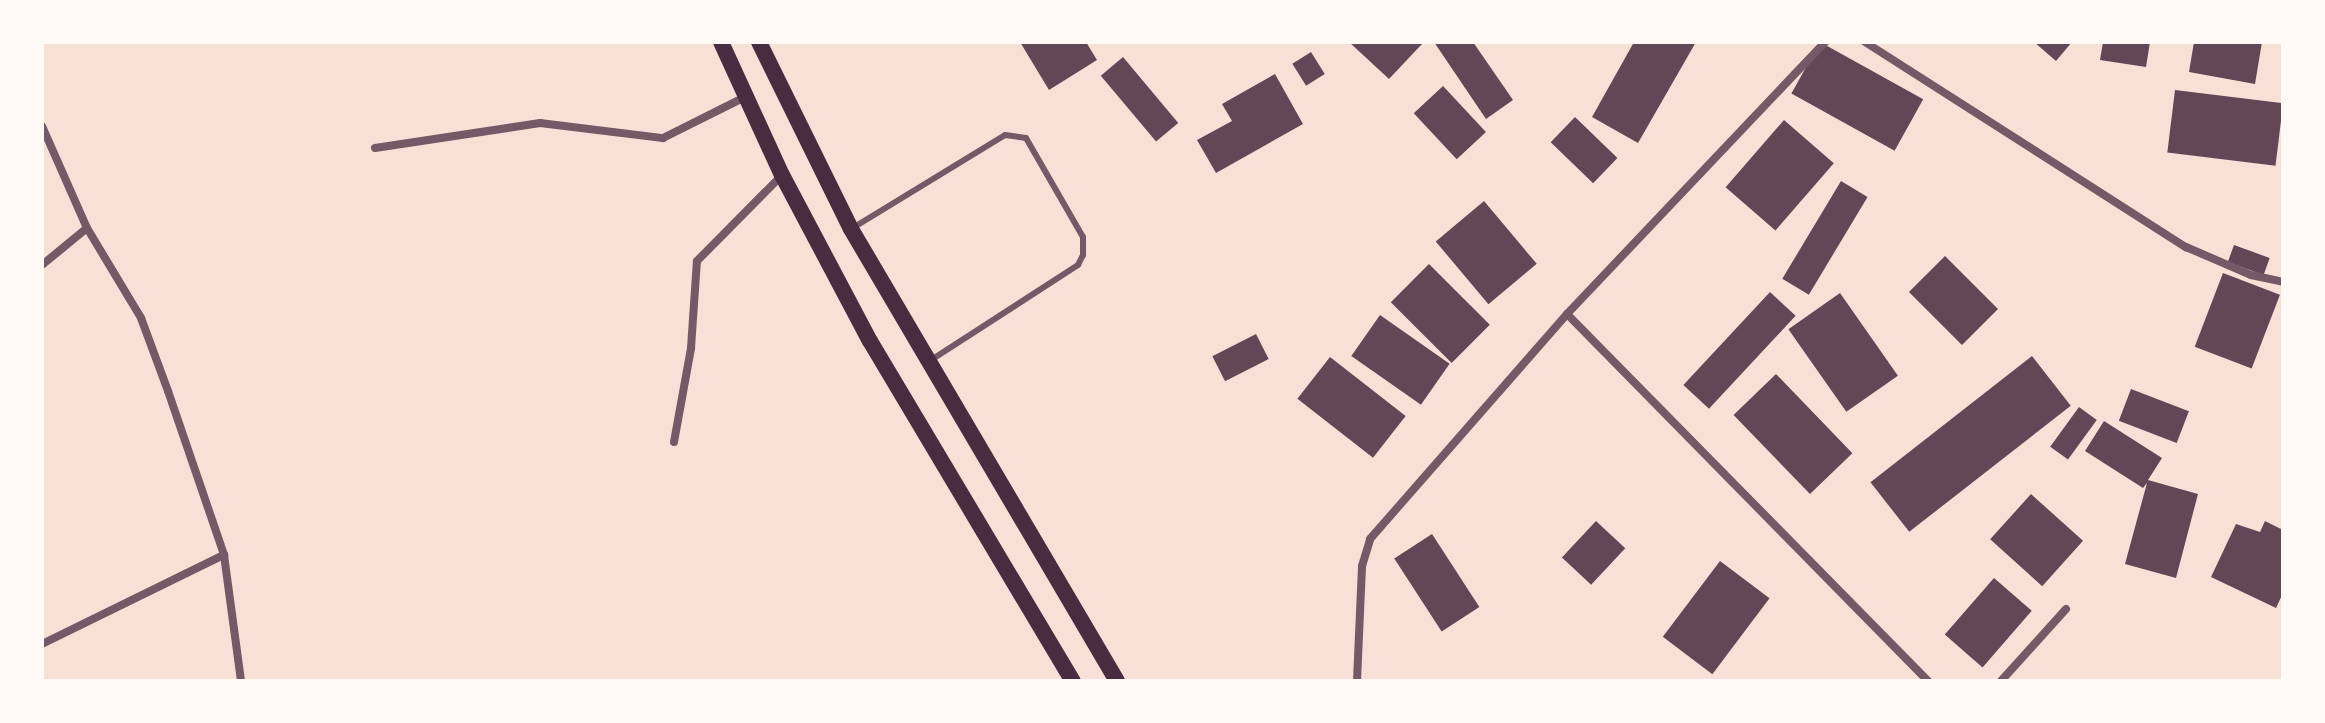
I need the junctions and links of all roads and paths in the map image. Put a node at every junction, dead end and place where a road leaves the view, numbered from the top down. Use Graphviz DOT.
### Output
graph roads {
  1 [pos="721,42"];
  2 [pos="759,42"];
  3 [pos="1825,42"];
  4 [pos="1865,42"];
  5 [pos="745,97"];
  6 [pos="42,126"];
  7 [pos="375,148"];
  8 [pos="782,175"];
  9 [pos="87,228"];
  10 [pos="851,229"];
  11 [pos="42,265"];
  12 [pos="2283,282"];
  13 [pos="1567,314"];
  14 [pos="928,362"];
  15 [pos="674,442"];
  16 [pos="224,555"];
  17 [pos="2066,609"];
  18 [pos="42,644"];
  19 [pos="241,681"];
  20 [pos="1073,681"];
  21 [pos="1117,681"];
  22 [pos="1357,681"];
  23 [pos="1928,681"];
  24 [pos="2001,681"];
  1 -- 5 [label="main road"];
  2 -- 10 [label="main road"];
  3 -- 13 [label="street"];
  4 -- 12 [label="street"];
  5 -- 7 [label="street"];
  5 -- 8 [label="main road"];
  6 -- 9 [label="street"];
  8 -- 15 [label="street"];
  8 -- 20 [label="main road"];
  9 -- 11 [label="street"];
  9 -- 16 [label="street"];
  10 -- 14 [label="main road"];
  10 -- 14 [label="lane"];
  13 -- 22 [label="street"];
  13 -- 23 [label="street"];
  14 -- 21 [label="main road"];
  16 -- 18 [label="street"];
  16 -- 19 [label="street"];
  17 -- 24 [label="street"];
}
